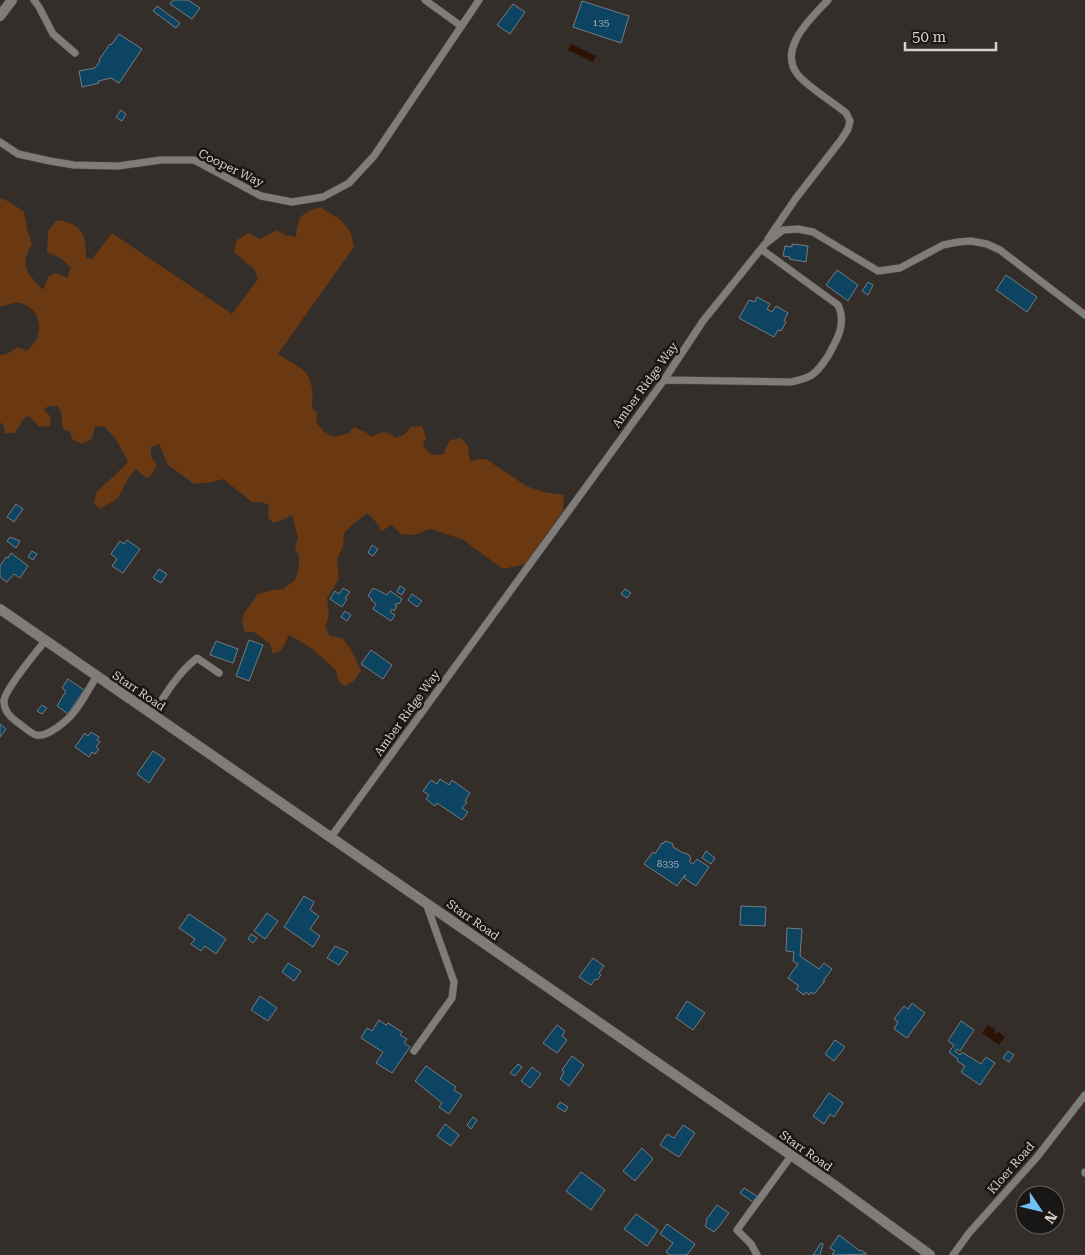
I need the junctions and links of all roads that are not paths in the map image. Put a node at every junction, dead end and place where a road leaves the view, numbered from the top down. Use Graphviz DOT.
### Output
graph roads {
  1 [pos="12,0"];
  2 [pos="34,0"];
  3 [pos="425,0"];
  4 [pos="479,0"];
  5 [pos="828,0"];
  6 [pos="0,16"];
  7 [pos="461,26"];
  8 [pos="76,53"];
  9 [pos="0,142"];
  10 [pos="763,246"];
  11 [pos="1085,315"];
  12 [pos="664,380"];
  13 [pos="0,609"];
  14 [pos="45,640"];
  15 [pos="219,673"];
  16 [pos="97,676"];
  17 [pos="153,715"];
  18 [pos="331,838"];
  19 [pos="426,903"];
  20 [pos="414,1052"];
  21 [pos="1085,1095"];
  22 [pos="791,1156"];
  23 [pos="917,1252"];
  24 [pos="757,1255"];
  25 [pos="930,1255"];
  26 [pos="953,1255"];
  1 -- 6 [label="street"];
  2 -- 8 [label="lane"];
  3 -- 7 [label="lane"];
  4 -- 7 [label="lane, Cooper Way"];
  5 -- 10 [label="lane"];
  7 -- 9 [label="lane, Cooper Way"];
  10 -- 11 [label="lane, Amber Ridge Way"];
  10 -- 12 [label="lane, Amber Ridge Way"];
  10 -- 12 [label="lane"];
  12 -- 18 [label="lane, Amber Ridge Way"];
  13 -- 14 [label="street, Starr Road"];
  14 -- 16 [label="street, Starr Road"];
  14 -- 16 [label="lane"];
  15 -- 17 [label="lane"];
  16 -- 17 [label="street, Starr Road"];
  17 -- 18 [label="street, Starr Road"];
  18 -- 19 [label="street, Starr Road"];
  19 -- 20 [label="lane"];
  19 -- 22 [label="street, Starr Road"];
  21 -- 26 [label="lane, Kloer Road"];
  22 -- 23 [label="street, Starr Road"];
  22 -- 24 [label="lane"];
  23 -- 25 [label="street, Starr Road"];
}
